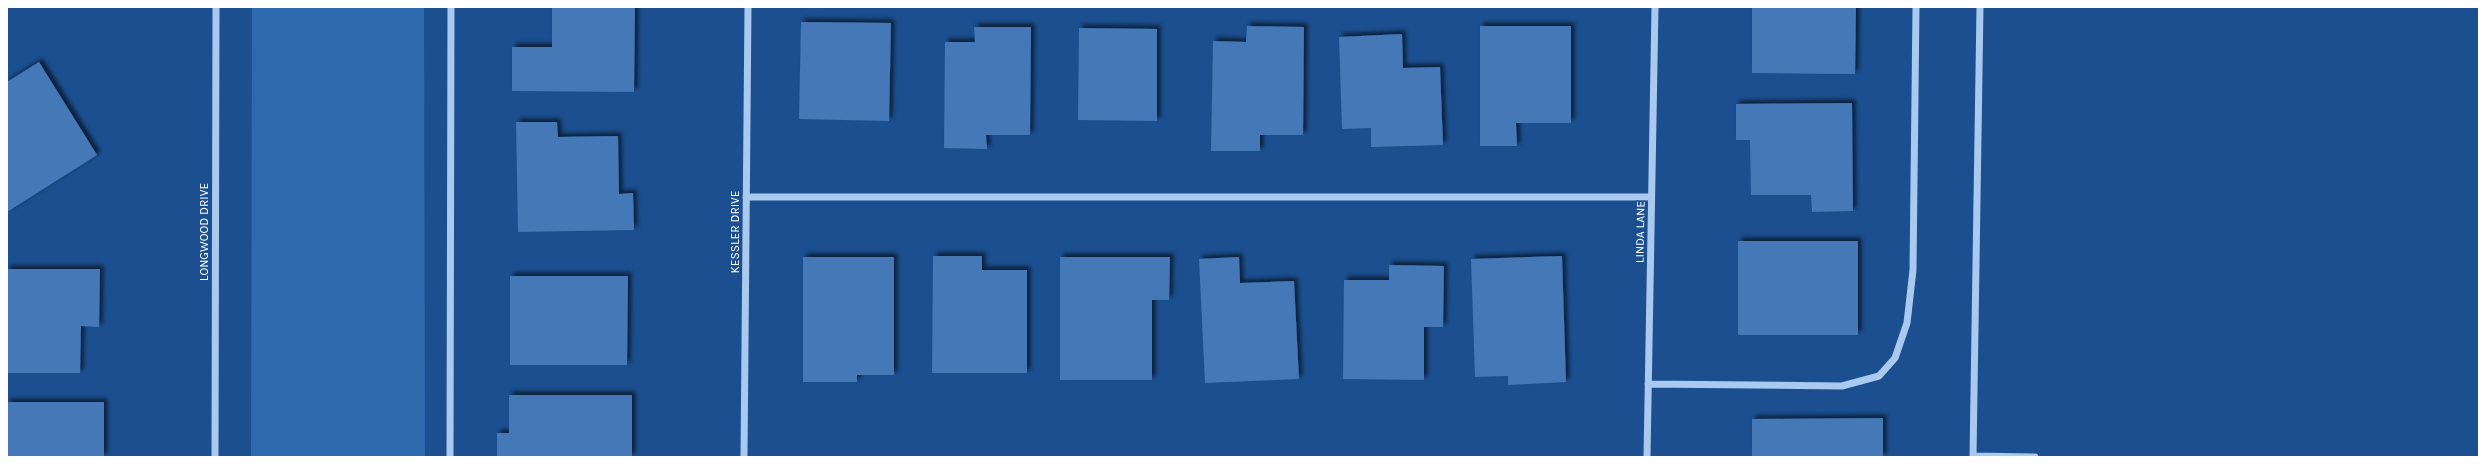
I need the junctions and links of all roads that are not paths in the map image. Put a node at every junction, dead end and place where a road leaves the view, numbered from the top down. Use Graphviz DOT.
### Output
graph roads {
  1 [pos="216,7"];
  2 [pos="451,7"];
  3 [pos="748,7"];
  4 [pos="1655,7"];
  5 [pos="1916,7"];
  6 [pos="1980,7"];
  7 [pos="1652,196"];
  8 [pos="746,197"];
  9 [pos="1648,384"];
  10 [pos="1973,456"];
  11 [pos="215,457"];
  12 [pos="450,457"];
  13 [pos="744,457"];
  14 [pos="1647,457"];
  15 [pos="2035,457"];
  1 -- 11 [label="street, LONGWOOD DRIVE"];
  2 -- 12 [label="street"];
  3 -- 8 [label="street, KESSLER DRIVE"];
  4 -- 7 [label="street, LINDA LANE"];
  5 -- 9 [label="street"];
  6 -- 10 [label="street"];
  7 -- 8 [label="street"];
  7 -- 9 [label="street, LINDA LANE"];
  8 -- 13 [label="street, KESSLER DRIVE"];
  9 -- 14 [label="street, LINDA LANE"];
  10 -- 15 [label="street"];
}
